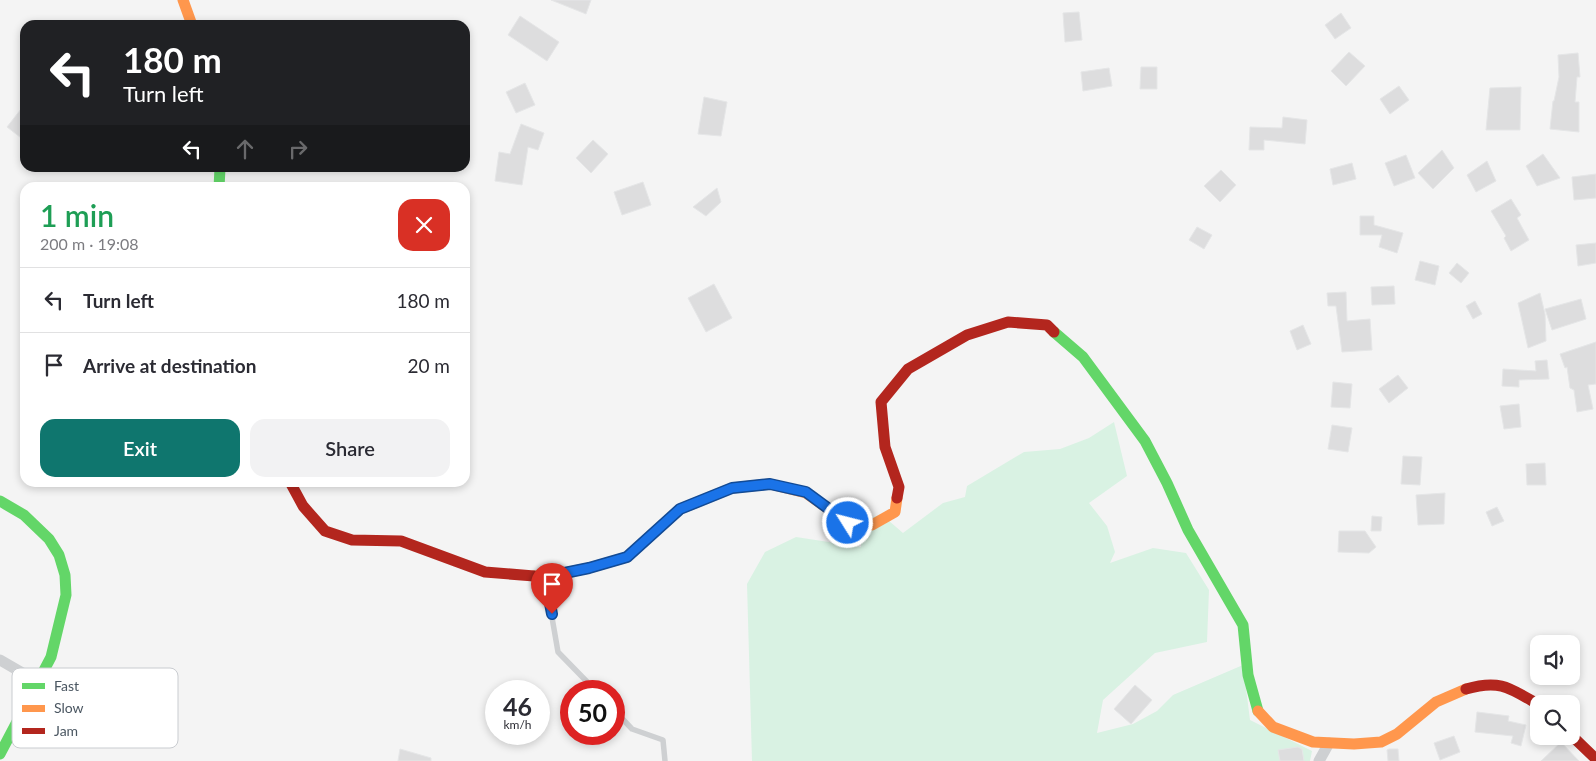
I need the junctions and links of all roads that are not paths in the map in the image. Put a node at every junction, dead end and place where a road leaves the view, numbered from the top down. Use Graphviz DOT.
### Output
graph roads {
  1 [pos="183,0"];
  2 [pos="190,20"];
  3 [pos="293,487"];
  4 [pos="0,501"];
  5 [pos="545,577"];
  6 [pos="0,660"];
  7 [pos="14,668"];
  8 [pos="45,668"];
  9 [pos="585,680"];
  10 [pos="1530,700"];
  11 [pos="625,722"];
  12 [pos="12,731"];
  13 [pos="1329,743"];
  14 [pos="1580,743"];
  15 [pos="0,754"];
  16 [pos="1596,759"];
  17 [pos="665,761"];
  18 [pos="1319,761"];
  1 -- 2 [label="main road"];
  3 -- 5 [label="main road"];
  4 -- 8 [label="main road"];
  5 -- 9 [label="lane"];
  5 -- 13 [label="main road"];
  6 -- 7 [label="street"];
  10 -- 13 [label="main road"];
  11 -- 17 [label="lane"];
  12 -- 15 [label="main road"];
  13 -- 18 [label="street"];
  14 -- 16 [label="main road"];
}
